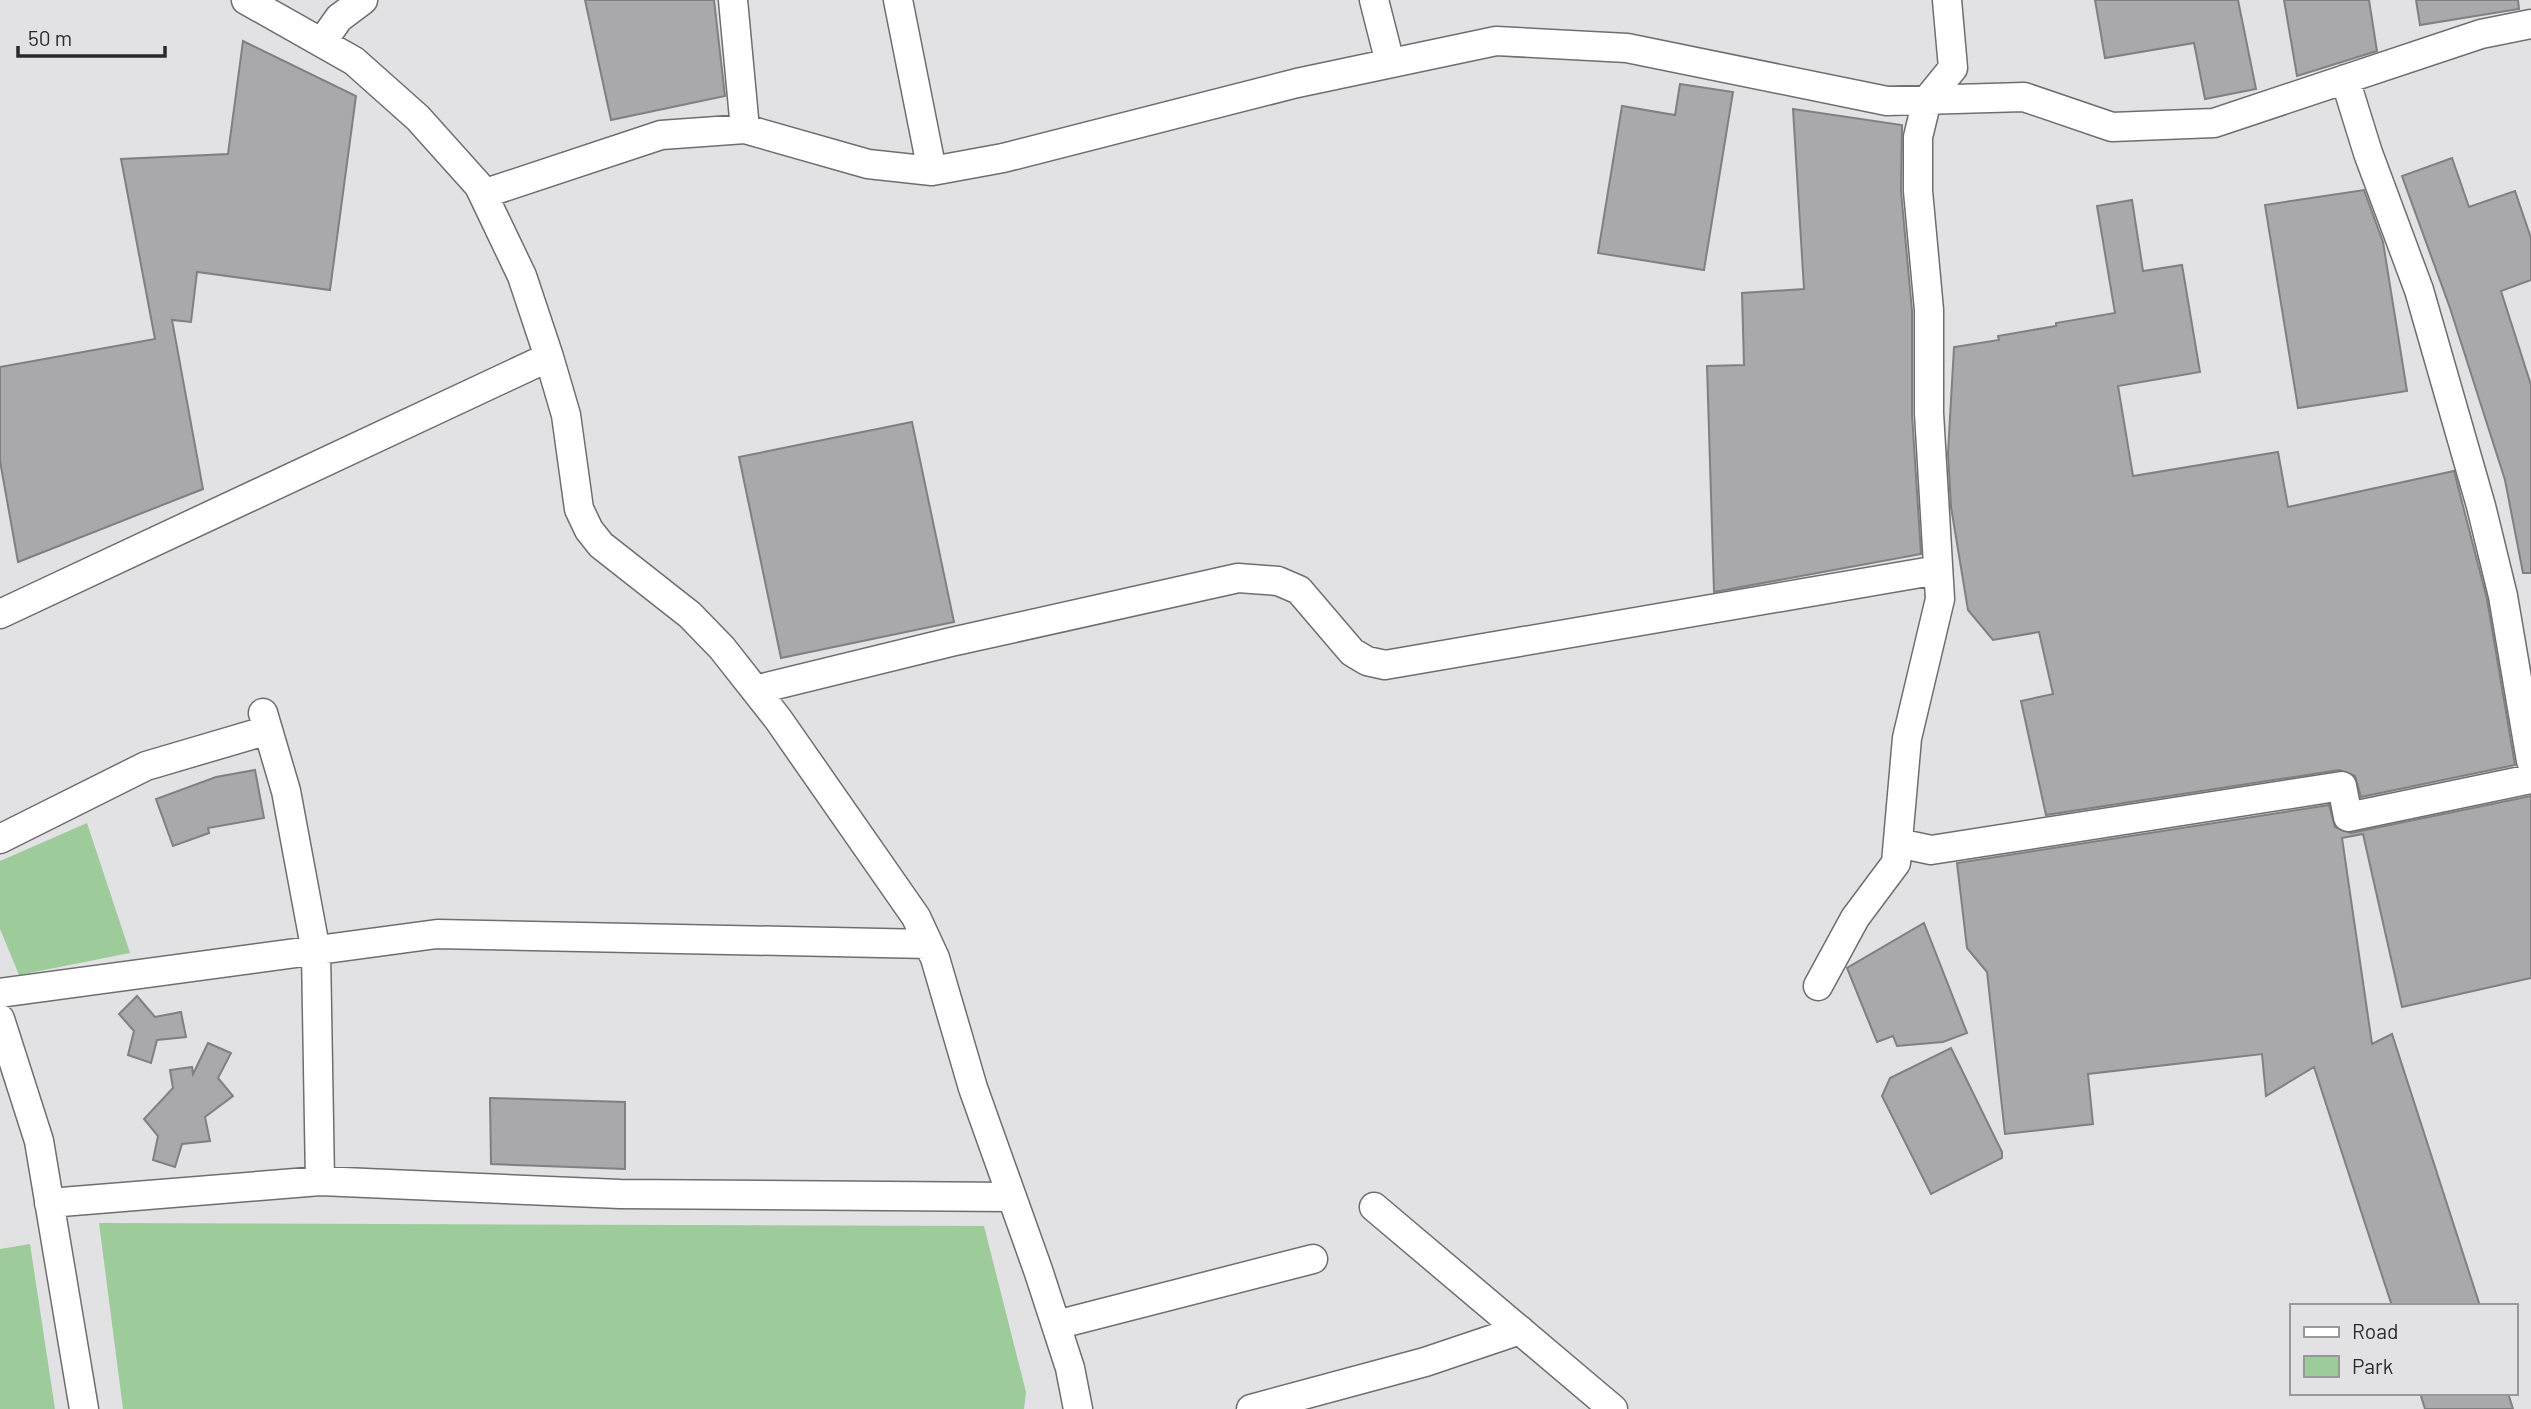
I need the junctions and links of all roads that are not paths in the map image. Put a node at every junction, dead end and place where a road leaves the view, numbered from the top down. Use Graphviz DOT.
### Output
graph roads {
  1 [pos="246,0"];
  2 [pos="363,0"];
  3 [pos="733,0"];
  4 [pos="898,0"];
  5 [pos="1374,0"];
  6 [pos="1947,0"];
  7 [pos="2531,24"];
  8 [pos="322,42"];
  9 [pos="1390,63"];
  10 [pos="2345,79"];
  11 [pos="1927,100"];
  12 [pos="745,129"];
  13 [pos="932,171"];
  14 [pos="483,194"];
  15 [pos="549,357"];
  16 [pos="1938,570"];
  17 [pos="0,614"];
  18 [pos="755,690"];
  19 [pos="2531,761"];
  20 [pos="2531,779"];
  21 [pos="0,839"];
  22 [pos="1898,843"];
  23 [pos="928,944"];
  24 [pos="316,952"];
  25 [pos="1818,986"];
  26 [pos="0,993"];
  27 [pos="0,1019"];
  28 [pos="320,1181"];
  29 [pos="1010,1197"];
  30 [pos="48,1203"];
  31 [pos="1374,1208"];
  32 [pos="1313,1259"];
  33 [pos="1056,1325"];
  34 [pos="1520,1331"];
  35 [pos="84,1409"];
  36 [pos="1078,1409"];
  37 [pos="1251,1409"];
  38 [pos="1613,1409"];
  1 -- 8 [label="street"];
  2 -- 8 [label="street"];
  3 -- 12 [label="street"];
  4 -- 13 [label="street"];
  5 -- 9 [label="street"];
  6 -- 11 [label="street"];
  7 -- 10 [label="street"];
  8 -- 14 [label="street"];
  9 -- 11 [label="street"];
  9 -- 13 [label="street"];
  10 -- 11 [label="street"];
  10 -- 19 [label="street"];
  11 -- 16 [label="street"];
  12 -- 13 [label="street"];
  12 -- 14 [label="street"];
  14 -- 15 [label="street"];
  15 -- 17 [label="street"];
  15 -- 18 [label="street"];
  16 -- 18 [label="street"];
  16 -- 22 [label="street"];
  18 -- 23 [label="street"];
  20 -- 22 [label="street"];
  21 -- 24 [label="street"];
  22 -- 25 [label="street"];
  23 -- 24 [label="street"];
  23 -- 29 [label="street"];
  24 -- 26 [label="street"];
  24 -- 28 [label="street"];
  27 -- 30 [label="street"];
  28 -- 29 [label="street"];
  28 -- 30 [label="street"];
  29 -- 33 [label="street"];
  30 -- 35 [label="street"];
  31 -- 34 [label="street"];
  32 -- 33 [label="street"];
  33 -- 36 [label="street"];
  34 -- 37 [label="street"];
  34 -- 38 [label="street"];
}
